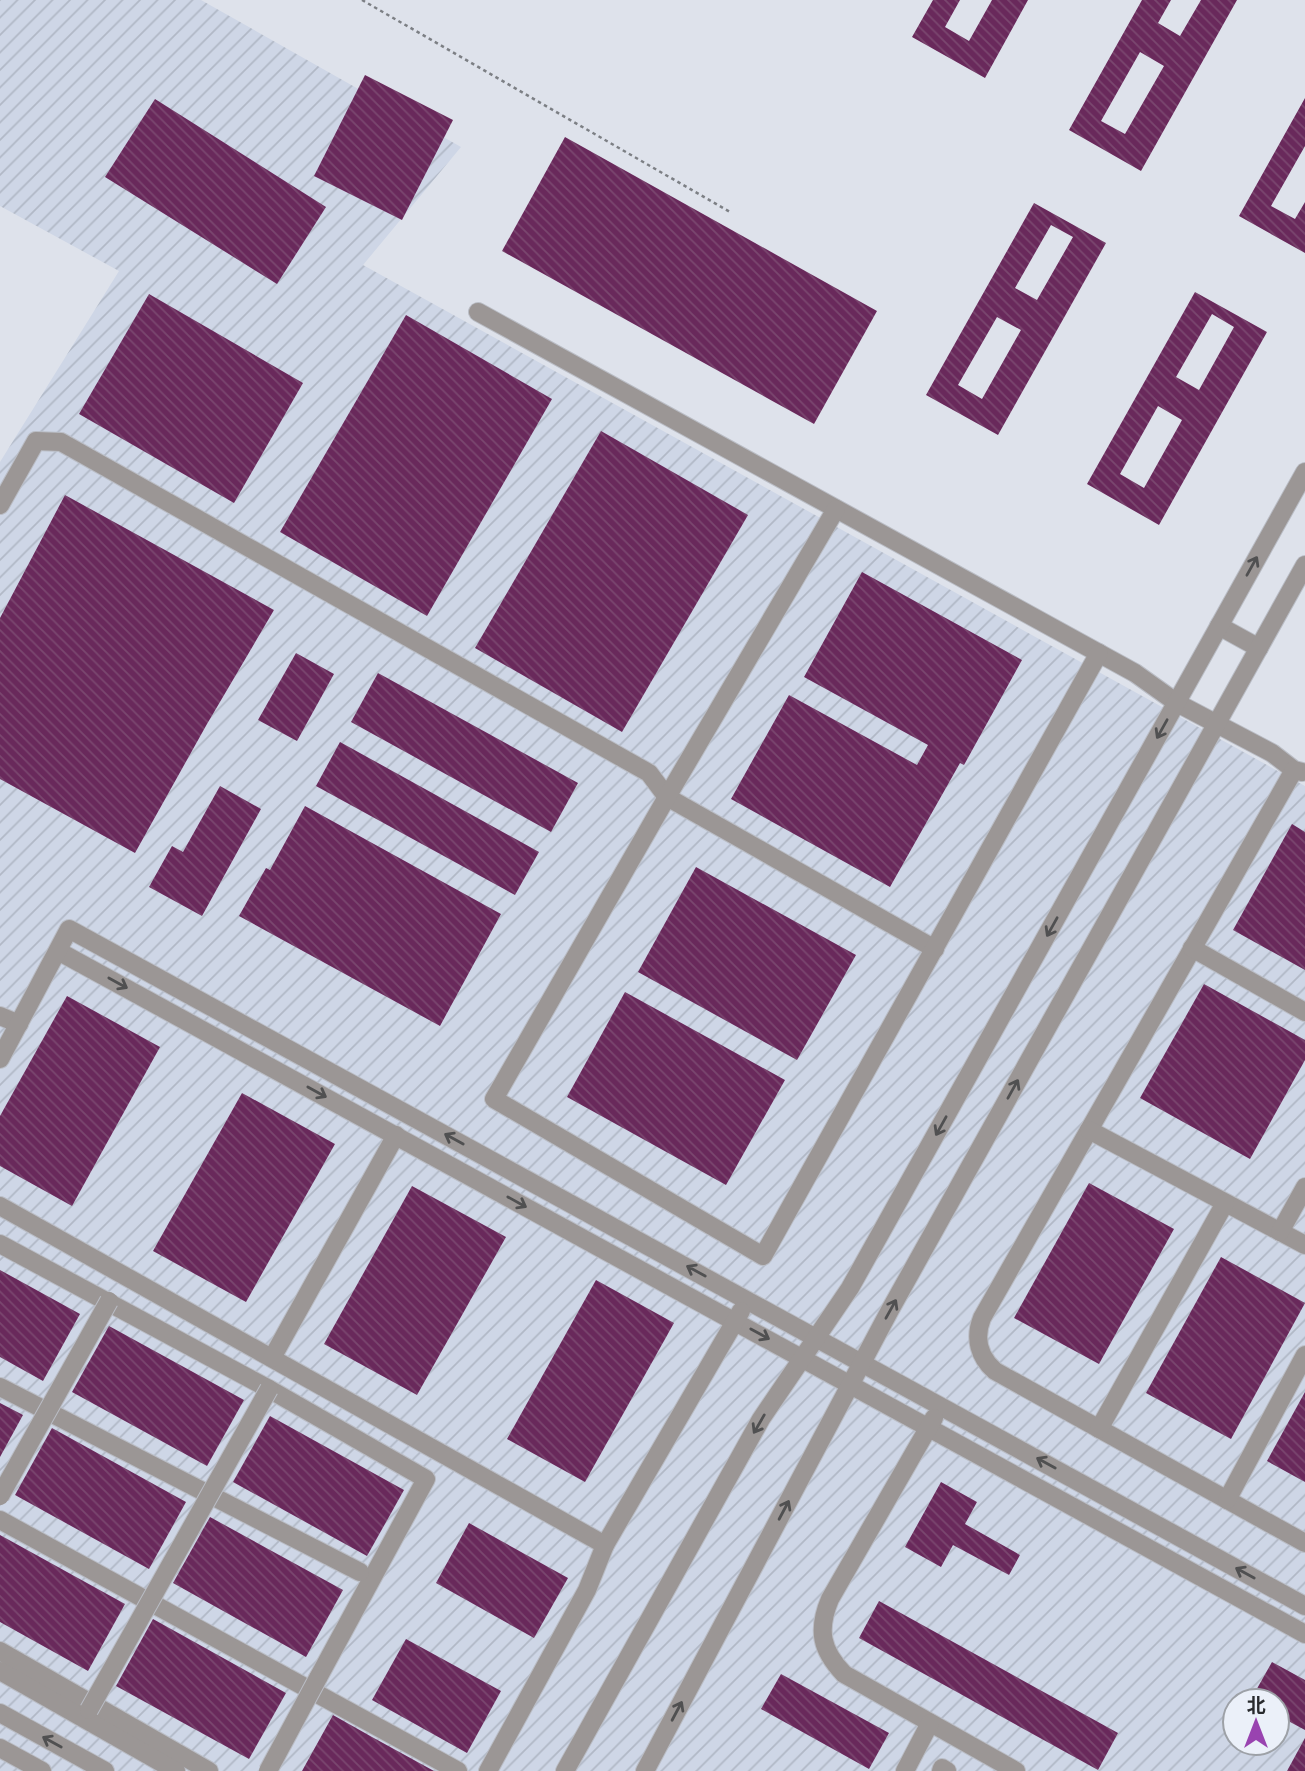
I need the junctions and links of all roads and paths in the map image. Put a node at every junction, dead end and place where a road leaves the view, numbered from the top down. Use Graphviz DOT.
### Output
graph roads {
  1 [pos="362,0"];
  2 [pos="730,212"];
  3 [pos="478,312"];
  4 [pos="1305,472"];
  5 [pos="0,505"];
  6 [pos="836,509"];
  7 [pos="1305,565"];
  8 [pos="1219,626"];
  9 [pos="1259,648"];
  10 [pos="1099,653"];
  11 [pos="1177,703"];
  12 [pos="1217,724"];
  13 [pos="1301,771"];
  14 [pos="667,797"];
  15 [pos="1192,948"];
  16 [pos="935,949"];
  17 [pos="58,951"];
  18 [pos="1305,1012"];
  19 [pos="0,1016"];
  20 [pos="19,1024"];
  21 [pos="0,1059"];
  22 [pos="1089,1130"];
  23 [pos="396,1135"];
  24 [pos="1305,1187"];
  25 [pos="1225,1203"];
  26 [pos="0,1206"];
  27 [pos="1280,1232"];
  28 [pos="0,1244"];
  29 [pos="1305,1245"];
  30 [pos="748,1299"];
  31 [pos="108,1301"];
  32 [pos="736,1321"];
  33 [pos="817,1337"];
  34 [pos="1305,1355"];
  35 [pos="272,1358"];
  36 [pos="803,1358"];
  37 [pos="862,1362"];
  38 [pos="851,1384"];
  39 [pos="0,1387"];
  40 [pos="269,1389"];
  41 [pos="941,1405"];
  42 [pos="929,1427"];
  43 [pos="1099,1429"];
  44 [pos="0,1496"];
  45 [pos="1227,1500"];
  46 [pos="0,1520"];
  47 [pos="1305,1543"];
  48 [pos="606,1545"];
  49 [pos="360,1572"];
  50 [pos="1305,1606"];
  51 [pos="1305,1634"];
  52 [pos="0,1651"];
  53 [pos="0,1671"];
  54 [pos="0,1713"];
  55 [pos="86,1714"];
  56 [pos="930,1723"];
  57 [pos="0,1748"];
  58 [pos="42,1771"];
  59 [pos="105,1771"];
  60 [pos="176,1771"];
  61 [pos="209,1771"];
  62 [pos="268,1771"];
  63 [pos="458,1771"];
  64 [pos="488,1771"];
  65 [pos="565,1771"];
  66 [pos="645,1771"];
  67 [pos="905,1771"];
  68 [pos="941,1771"];
  69 [pos="947,1771"];
  70 [pos="1016,1771"];
  1 -- 2 [label="path"];
  3 -- 6 [label="street"];
  8 -- 4 [label="street, one-way"];
  5 -- 14 [label="street"];
  6 -- 10 [label="street"];
  6 -- 14 [label="street"];
  7 -- 9 [label="street"];
  8 -- 9 [label="street"];
  8 -- 11 [label="street"];
  9 -- 12 [label="street"];
  10 -- 11 [label="street"];
  10 -- 16 [label="street"];
  11 -- 12 [label="street"];
  11 -- 33 [label="street, one-way"];
  12 -- 13 [label="street"];
  37 -- 12 [label="street, one-way"];
  13 -- 15 [label="street"];
  14 -- 16 [label="street"];
  14 -- 16 [label="street"];
  15 -- 18 [label="street"];
  15 -- 22 [label="street"];
  17 -- 20 [label="street"];
  17 -- 23 [label="street, one-way"];
  30 -- 17 [label="street, one-way"];
  19 -- 20 [label="street"];
  20 -- 21 [label="street"];
  22 -- 25 [label="street"];
  22 -- 43 [label="street"];
  23 -- 32 [label="street, one-way"];
  23 -- 35 [label="street"];
  24 -- 27 [label="street"];
  25 -- 27 [label="street"];
  25 -- 43 [label="street"];
  26 -- 35 [label="street"];
  27 -- 29 [label="street"];
  28 -- 31 [label="street"];
  30 -- 32 [label="street"];
  30 -- 33 [label="street"];
  31 -- 40 [label="street"];
  31 -- 44 [label="street, bridge"];
  32 -- 36 [label="street, one-way"];
  32 -- 48 [label="street"];
  33 -- 36 [label="street"];
  33 -- 37 [label="street"];
  34 -- 45 [label="street"];
  35 -- 48 [label="street"];
  36 -- 38 [label="street"];
  36 -- 65 [label="street, one-way"];
  37 -- 38 [label="street"];
  37 -- 41 [label="street"];
  38 -- 42 [label="street"];
  66 -- 38 [label="street, one-way"];
  39 -- 49 [label="street"];
  40 -- 55 [label="street, bridge"];
  40 -- 62 [label="street, bridge"];
  41 -- 42 [label="street"];
  50 -- 41 [label="street, one-way"];
  42 -- 51 [label="street"];
  42 -- 56 [label="street"];
  43 -- 45 [label="street"];
  45 -- 47 [label="street"];
  46 -- 63 [label="street"];
  48 -- 64 [label="street"];
  52 -- 61 [label="street"];
  53 -- 55 [label="street"];
  59 -- 54 [label="street, one-way"];
  55 -- 60 [label="street"];
  56 -- 67 [label="street"];
  56 -- 70 [label="street"];
  57 -- 58 [label="street"];
  68 -- 69 [label="street"];
}
